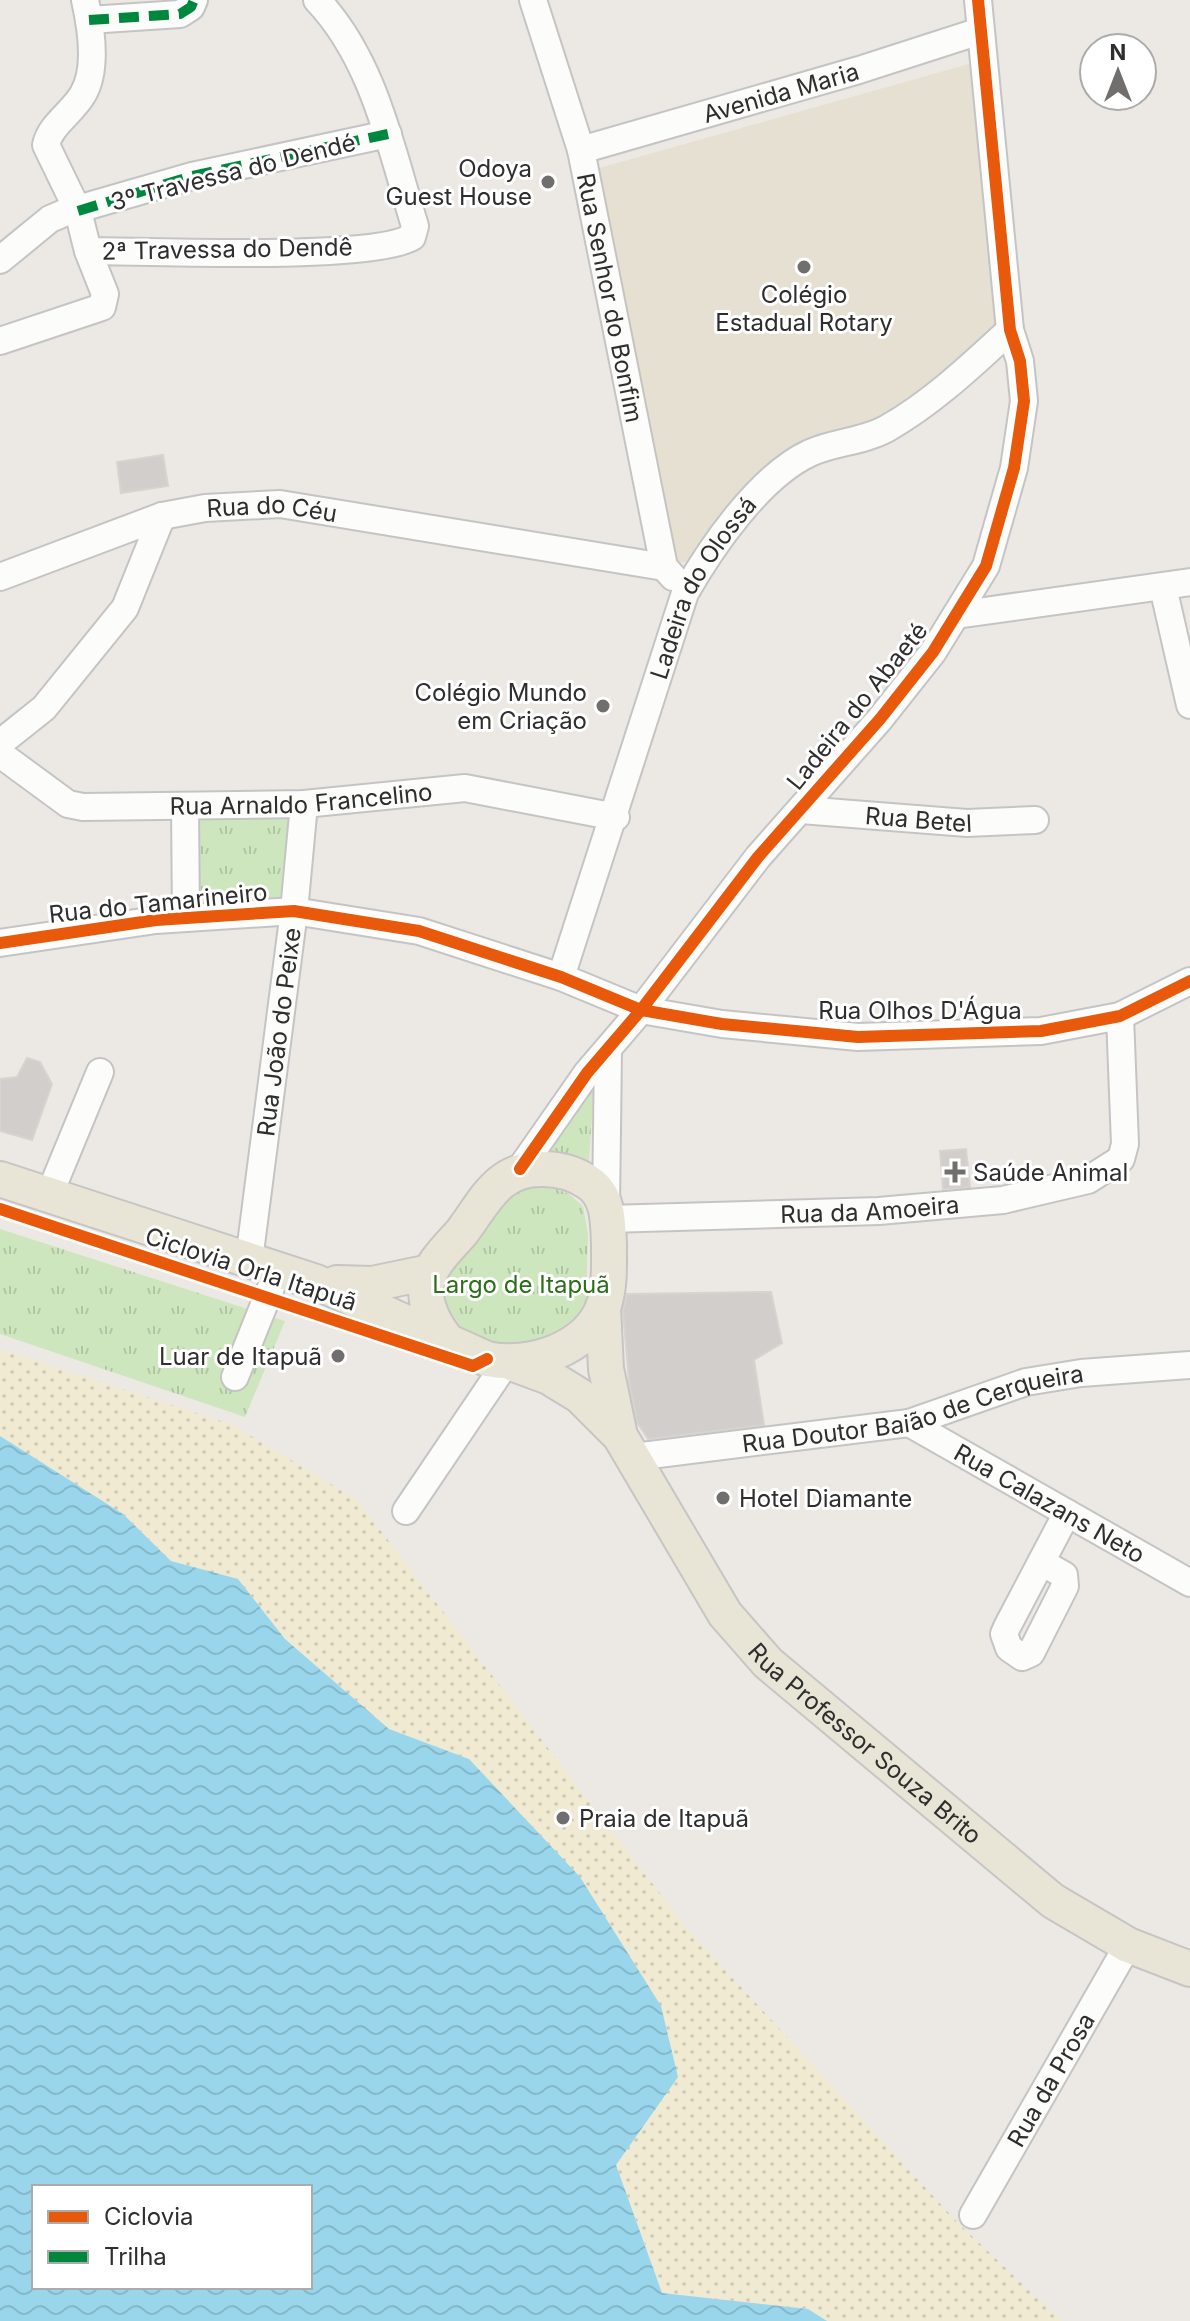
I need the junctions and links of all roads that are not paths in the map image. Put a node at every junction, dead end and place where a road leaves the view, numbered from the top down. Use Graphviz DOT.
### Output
graph roads {
  1 [pos="194,0"];
  2 [pos="317,0"];
  3 [pos="533,0"];
  4 [pos="978,0"];
  5 [pos="87,10"];
  6 [pos="980,31"];
  7 [pos="388,134"];
  8 [pos="581,150"];
  9 [pos="78,211"];
  10 [pos="88,251"];
  11 [pos="0,260"];
  12 [pos="1010,330"];
  13 [pos="0,341"];
  14 [pos="162,516"];
  15 [pos="664,567"];
  16 [pos="0,577"];
  17 [pos="1190,582"];
  18 [pos="1163,587"];
  19 [pos="685,593"];
  20 [pos="956,615"];
  21 [pos="1190,705"];
  22 [pos="0,743"];
  23 [pos="0,754"];
  24 [pos="304,804"];
  25 [pos="185,807"];
  26 [pos="801,810"];
  27 [pos="616,817"];
  28 [pos="1035,820"];
  29 [pos="294,911"];
  30 [pos="186,918"];
  31 [pos="0,943"];
  32 [pos="561,977"];
  33 [pos="1190,981"];
  34 [pos="641,1010"];
  35 [pos="1120,1016"];
  36 [pos="608,1050"];
  37 [pos="100,1072"];
  38 [pos="520,1169"];
  39 [pos="0,1179"];
  40 [pos="50,1193"];
  41 [pos="607,1213"];
  42 [pos="264,1265"];
  43 [pos="430,1272"];
  44 [pos="316,1282"];
  45 [pos="603,1307"];
  46 [pos="445,1338"];
  47 [pos="510,1364"];
  48 [pos="1190,1365"];
  49 [pos="235,1377"];
  50 [pos="909,1423"];
  51 [pos="627,1447"];
  52 [pos="406,1511"];
  53 [pos="1067,1513"];
  54 [pos="1041,1562"];
  55 [pos="1190,1583"];
  56 [pos="1128,1945"];
  57 [pos="1190,1969"];
  58 [pos="973,2215"];
  1 -- 5 [label="street"];
  2 -- 7 [label="street"];
  3 -- 8 [label="street, Rua Senhor do Bonfim"];
  4 -- 6 [label="street, Ladeira do Abaeté"];
  5 -- 9 [label="street, 2ª Travessa do Dendê"];
  6 -- 8 [label="street, Avenida Maria"];
  6 -- 12 [label="street, Ladeira do Abaeté"];
  7 -- 9 [label="street, 3º Travessa do Dendé"];
  7 -- 10 [label="street, 2ª Travessa do Dendê"];
  8 -- 15 [label="street, Rua Senhor do Bonfim"];
  9 -- 10 [label="street, 2ª Travessa do Dendê"];
  9 -- 11 [label="street, 3º Travessa do Dendé"];
  10 -- 13 [label="street"];
  12 -- 19 [label="street, Ladeira do Olossá"];
  12 -- 20 [label="street, Ladeira do Abaeté"];
  14 -- 15 [label="street, Rua do Céu"];
  14 -- 16 [label="street, Rua do Céu"];
  14 -- 22 [label="street"];
  15 -- 19 [label="street, Rua Senhor do Bonfim"];
  17 -- 18 [label="street"];
  18 -- 20 [label="street"];
  18 -- 21 [label="street"];
  19 -- 27 [label="street, Ladeira do Olossá"];
  20 -- 26 [label="street, Ladeira do Abaeté"];
  23 -- 25 [label="street, Rua Arnaldo Francelino"];
  24 -- 25 [label="street, Rua Arnaldo Francelino"];
  24 -- 27 [label="street, Rua Arnaldo Francelino"];
  24 -- 29 [label="street, Rua João do Peixe"];
  25 -- 30 [label="street"];
  26 -- 28 [label="street, Rua Betel"];
  26 -- 34 [label="street, Ladeira do Abaeté"];
  27 -- 32 [label="street, Ladeira do Olossá"];
  29 -- 30 [label="street, Rua do Tamarineiro"];
  29 -- 32 [label="street, Rua do Tamarineiro"];
  29 -- 42 [label="street, Rua João do Peixe"];
  30 -- 31 [label="street, Rua do Tamarineiro"];
  32 -- 34 [label="street, Rua do Tamarineiro"];
  33 -- 35 [label="street, Rua Olhos D'Água"];
  34 -- 35 [label="street, Rua Olhos D'Água"];
  34 -- 36 [label="street, Ladeira do Abaeté"];
  35 -- 41 [label="street, Rua da Amoeira"];
  36 -- 38 [label="street, Ladeira do Abaeté"];
  36 -- 41 [label="street"];
  37 -- 40 [label="street"];
  38 -- 41 [label="main road"];
  38 -- 43 [label="main road"];
  39 -- 40 [label="main road"];
  40 -- 42 [label="main road"];
  41 -- 45 [label="main road"];
  42 -- 44 [label="main road"];
  42 -- 49 [label="street, Rua João do Peixe"];
  43 -- 44 [label="main road"];
  43 -- 46 [label="main road"];
  44 -- 46 [label="main road"];
  45 -- 47 [label="main road"];
  45 -- 51 [label="main road, Rua Professor Souza Brito"];
  46 -- 47 [label="main road"];
  47 -- 51 [label="main road, Rua Professor Souza Brito"];
  47 -- 52 [label="street"];
  48 -- 50 [label="street, Rua Doutor Baião de Cerqueira"];
  50 -- 51 [label="street, Rua Doutor Baião de Cerqueira"];
  50 -- 53 [label="street, Rua Calazans Neto"];
  51 -- 56 [label="main road, Rua Professor Souza Brito"];
  53 -- 54 [label="street"];
  53 -- 55 [label="street, Rua Calazans Neto"];
  56 -- 57 [label="main road, Rua Professor Souza Brito"];
  56 -- 58 [label="street, Rua da Prosa"];
}
